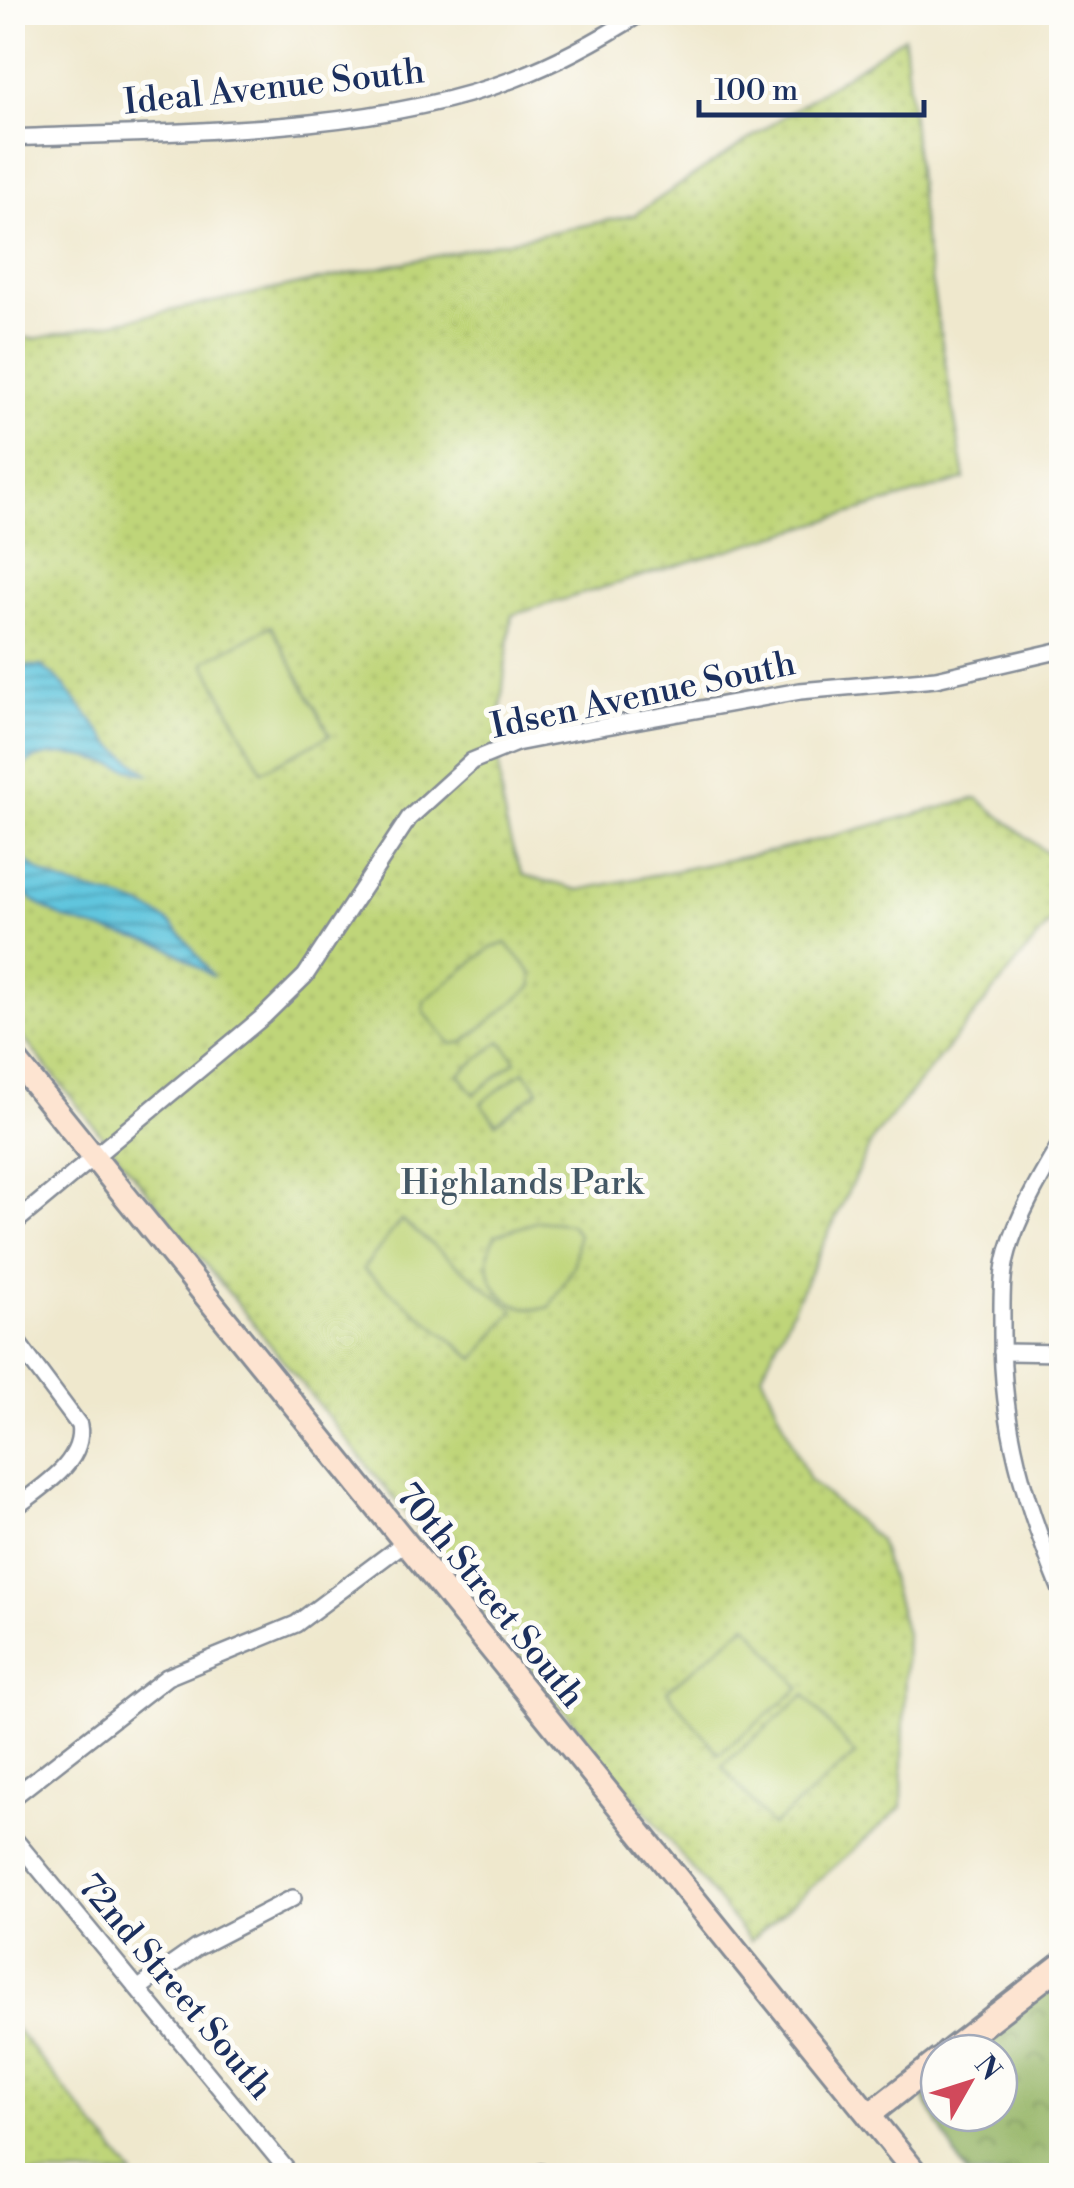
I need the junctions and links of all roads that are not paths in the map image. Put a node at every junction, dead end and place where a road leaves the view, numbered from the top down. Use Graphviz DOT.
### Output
graph roads {
  1 [pos="643,12"];
  2 [pos="12,138"];
  3 [pos="1062,650"];
  4 [pos="12,1056"];
  5 [pos="1062,1141"];
  6 [pos="93,1157"];
  7 [pos="12,1225"];
  8 [pos="12,1335"];
  9 [pos="1002,1352"];
  10 [pos="1062,1354"];
  11 [pos="18,1505"];
  12 [pos="404,1543"];
  13 [pos="1062,1593"];
  14 [pos="12,1798"];
  15 [pos="12,1836"];
  16 [pos="293,1898"];
  17 [pos="1062,1964"];
  18 [pos="139,1988"];
  19 [pos="974,2033"];
  20 [pos="919,2076"];
  21 [pos="869,2115"];
  22 [pos="292,2176"];
  23 [pos="918,2176"];
  1 -- 2 [label="street, Ideal Avenue South"];
  3 -- 6 [label="street, Idsen Avenue South"];
  4 -- 6 [label="main road, 70th Street South"];
  5 -- 9 [label="street"];
  6 -- 7 [label="street, Idsen Avenue South"];
  6 -- 12 [label="main road, 70th Street South"];
  8 -- 11 [label="street"];
  9 -- 10 [label="street"];
  9 -- 13 [label="street"];
  12 -- 14 [label="street"];
  12 -- 21 [label="main road, 70th Street South"];
  15 -- 18 [label="street, 72nd Street South"];
  16 -- 18 [label="street"];
  17 -- 19 [label="main road"];
  18 -- 22 [label="street, 72nd Street South"];
  20 -- 21 [label="main road"];
  21 -- 23 [label="main road, 70th Street South"];
}
